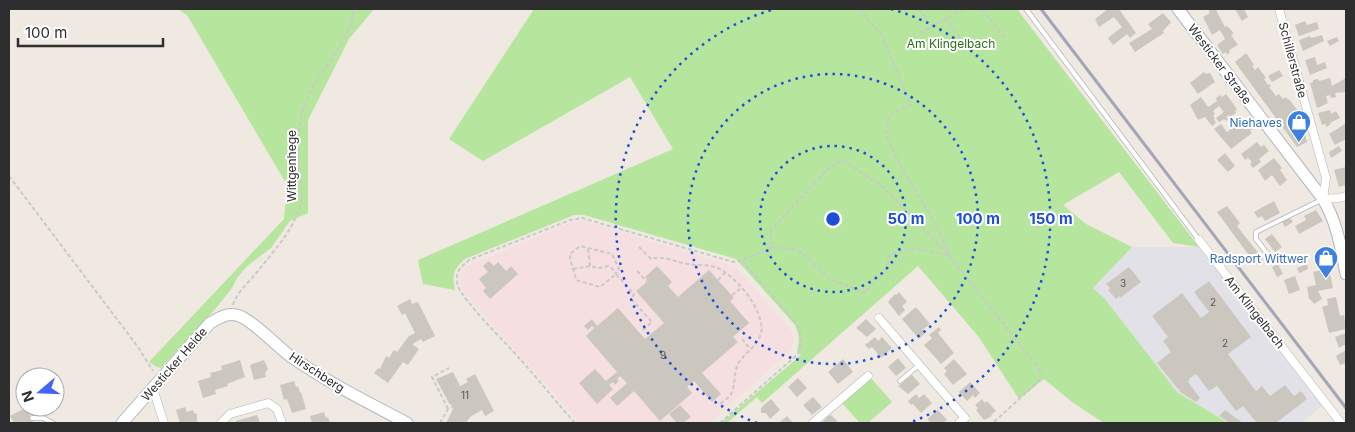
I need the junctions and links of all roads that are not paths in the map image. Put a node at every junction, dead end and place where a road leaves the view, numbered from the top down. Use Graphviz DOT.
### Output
graph roads {
  1 [pos="1026,9"];
  2 [pos="1178,9"];
  3 [pos="1279,9"];
  4 [pos="1346,196"];
  5 [pos="1323,199"];
  6 [pos="1200,240"];
  7 [pos="1273,261"];
  8 [pos="1346,274"];
  9 [pos="232,314"];
  10 [pos="879,318"];
  11 [pos="919,365"];
  12 [pos="868,376"];
  13 [pos="900,381"];
  14 [pos="156,385"];
  15 [pos="32,418"];
  16 [pos="53,423"];
  17 [pos="122,423"];
  18 [pos="164,423"];
  19 [pos="222,423"];
  20 [pos="282,423"];
  21 [pos="407,423"];
  22 [pos="813,423"];
  23 [pos="959,423"];
  24 [pos="1341,423"];
  1 -- 6 [label="lane, Am Klingelbach"];
  2 -- 5 [label="street, Westicker Straße"];
  3 -- 5 [label="street, Schillerstraße"];
  4 -- 5 [label="street"];
  5 -- 7 [label="lane"];
  5 -- 8 [label="street, Westicker Straße"];
  6 -- 24 [label="street, Am Klingelbach"];
  9 -- 14 [label="street, Westicker Heide"];
  9 -- 21 [label="street, Hirschberg"];
  10 -- 11 [label="street"];
  11 -- 13 [label="lane"];
  11 -- 23 [label="street"];
  12 -- 22 [label="street"];
  14 -- 17 [label="street, Westicker Heide"];
  14 -- 18 [label="street"];
  15 -- 16 [label="lane"];
  19 -- 20 [label="street"];
}
